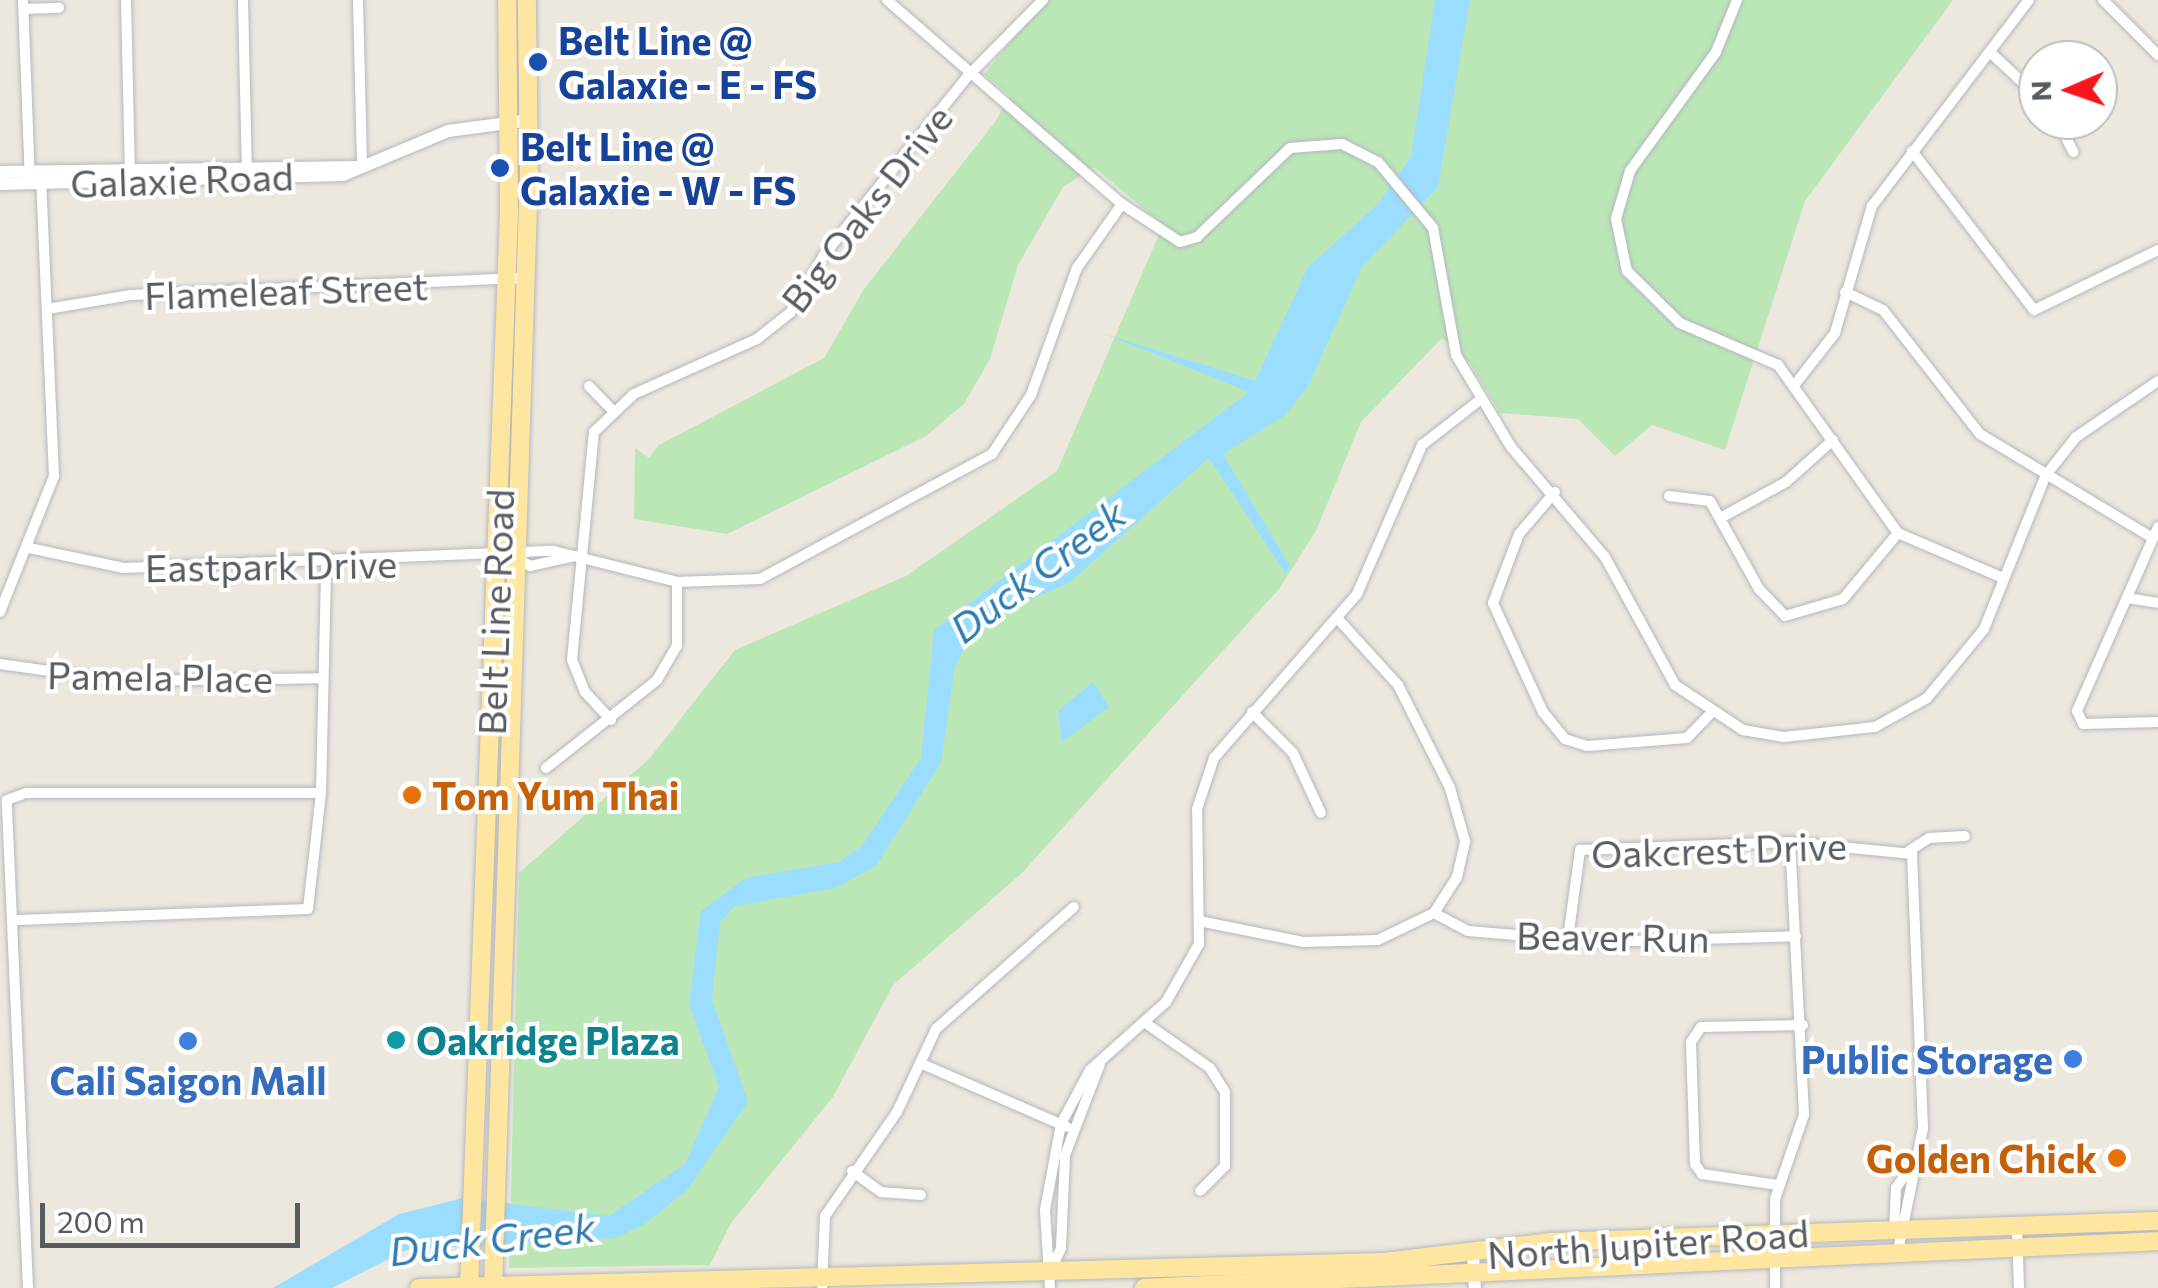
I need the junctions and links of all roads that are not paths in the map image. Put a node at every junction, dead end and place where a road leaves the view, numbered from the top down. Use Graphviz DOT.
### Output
graph roads {
  1 [pos="126,0"];
  2 [pos="243,0"];
  3 [pos="358,0"];
  4 [pos="507,0"];
  5 [pos="527,0"];
  6 [pos="887,0"];
  7 [pos="1043,0"];
  8 [pos="1737,0"];
  9 [pos="2030,0"];
  10 [pos="2103,0"];
  11 [pos="24,5"];
  12 [pos="59,8"];
  13 [pos="1990,52"];
  14 [pos="2158,56"];
  15 [pos="968,76"];
  16 [pos="2018,78"];
  17 [pos="530,120"];
  18 [pos="509,122"];
  19 [pos="2067,140"];
  20 [pos="1912,151"];
  21 [pos="2073,152"];
  22 [pos="362,167"];
  23 [pos="0,172"];
  24 [pos="247,172"];
  25 [pos="130,175"];
  26 [pos="36,177"];
  27 [pos="0,184"];
  28 [pos="1122,204"];
  29 [pos="2158,250"];
  30 [pos="526,278"];
  31 [pos="506,279"];
  32 [pos="1845,292"];
  33 [pos="47,309"];
  34 [pos="2158,381"];
  35 [pos="1796,383"];
  36 [pos="589,386"];
  37 [pos="1480,399"];
  38 [pos="612,409"];
  39 [pos="1832,440"];
  40 [pos="2046,475"];
  41 [pos="1554,492"];
  42 [pos="1669,496"];
  43 [pos="1724,516"];
  44 [pos="2158,526"];
  45 [pos="1898,533"];
  46 [pos="2149,536"];
  47 [pos="29,548"];
  48 [pos="576,556"];
  49 [pos="507,558"];
  50 [pos="326,564"];
  51 [pos="2004,578"];
  52 [pos="677,582"];
  53 [pos="2127,598"];
  54 [pos="2158,603"];
  55 [pos="0,612"];
  56 [pos="1337,618"];
  57 [pos="0,664"];
  58 [pos="503,668"];
  59 [pos="322,678"];
  60 [pos="1252,712"];
  61 [pos="1710,714"];
  62 [pos="612,720"];
  63 [pos="2158,722"];
  64 [pos="546,768"];
  65 [pos="321,793"];
  66 [pos="1321,813"];
  67 [pos="1965,836"];
  68 [pos="1790,842"];
  69 [pos="1909,851"];
  70 [pos="487,868"];
  71 [pos="507,868"];
  72 [pos="1074,906"];
  73 [pos="1434,913"];
  74 [pos="17,920"];
  75 [pos="1204,922"];
  76 [pos="1796,936"];
  77 [pos="1568,938"];
  78 [pos="1144,1022"];
  79 [pos="1803,1025"];
  80 [pos="920,1064"];
  81 [pos="1066,1127"];
  82 [pos="852,1171"];
  83 [pos="1778,1185"];
  84 [pos="1200,1191"];
  85 [pos="921,1195"];
  86 [pos="2158,1221"];
  87 [pos="1900,1230"];
  88 [pos="1774,1234"];
  89 [pos="2018,1236"];
  90 [pos="2158,1240"];
  91 [pos="1898,1250"];
  92 [pos="1467,1254"];
  93 [pos="1774,1254"];
  94 [pos="1346,1263"];
  95 [pos="1162,1268"];
  96 [pos="1245,1275"];
  97 [pos="1050,1279"];
  98 [pos="1469,1281"];
  99 [pos="822,1282"];
  100 [pos="1347,1283"];
  101 [pos="668,1284"];
  102 [pos="493,1285"];
  103 [pos="469,1286"];
  104 [pos="28,1288"];
  105 [pos="419,1288"];
  106 [pos="1144,1288"];
  107 [pos="1163,1288"];
  108 [pos="1775,1288"];
  109 [pos="2018,1288"];
  1 -- 25 [label="street"];
  2 -- 24 [label="street"];
  3 -- 22 [label="street"];
  4 -- 18 [label="main road, Belt Line Road"];
  5 -- 17 [label="main road, Belt Line Road"];
  6 -- 15 [label="street"];
  7 -- 15 [label="street, Big Oaks Drive"];
  8 -- 35 [label="street"];
  9 -- 13 [label="street"];
  10 -- 14 [label="street"];
  11 -- 12 [label="street"];
  11 -- 26 [label="street"];
  13 -- 16 [label="street"];
  13 -- 20 [label="street"];
  15 -- 28 [label="street"];
  15 -- 38 [label="street, Big Oaks Drive"];
  17 -- 18 [label="street, Galaxie Road"];
  17 -- 30 [label="main road, Belt Line Road"];
  18 -- 22 [label="street, Galaxie Road"];
  18 -- 31 [label="main road, Belt Line Road"];
  19 -- 21 [label="street"];
  20 -- 29 [label="street"];
  20 -- 32 [label="street"];
  22 -- 24 [label="street, Galaxie Road"];
  23 -- 26 [label="street, Galaxie Road"];
  24 -- 25 [label="street, Galaxie Road"];
  25 -- 26 [label="street, Galaxie Road"];
  26 -- 27 [label="street, Galaxie Road"];
  26 -- 33 [label="street"];
  28 -- 37 [label="street"];
  28 -- 52 [label="street, Eastpark Drive"];
  30 -- 31 [label="street, Flameleaf Street"];
  30 -- 49 [label="main road, Belt Line Road"];
  31 -- 33 [label="street, Flameleaf Street"];
  31 -- 49 [label="main road, Belt Line Road"];
  32 -- 35 [label="street"];
  32 -- 40 [label="street"];
  33 -- 47 [label="street"];
  34 -- 40 [label="street"];
  35 -- 39 [label="street"];
  36 -- 38 [label="street"];
  37 -- 41 [label="street"];
  37 -- 56 [label="street"];
  38 -- 48 [label="street"];
  39 -- 43 [label="street"];
  39 -- 45 [label="street"];
  40 -- 46 [label="street"];
  40 -- 51 [label="street"];
  41 -- 61 [label="street"];
  41 -- 61 [label="street"];
  42 -- 43 [label="street"];
  43 -- 45 [label="street"];
  44 -- 46 [label="street"];
  45 -- 51 [label="street"];
  46 -- 53 [label="street"];
  47 -- 50 [label="street, Eastpark Drive"];
  47 -- 55 [label="street"];
  48 -- 49 [label="street, Eastpark Drive"];
  48 -- 52 [label="street, Eastpark Drive"];
  48 -- 62 [label="street"];
  49 -- 50 [label="street, Eastpark Drive"];
  49 -- 58 [label="main road, Belt Line Road"];
  50 -- 59 [label="street"];
  51 -- 61 [label="street"];
  52 -- 62 [label="street"];
  53 -- 54 [label="street"];
  53 -- 63 [label="street"];
  56 -- 60 [label="street"];
  56 -- 73 [label="street"];
  57 -- 59 [label="street, Pamela Place"];
  58 -- 70 [label="main road, Belt Line Road"];
  58 -- 71 [label="main road, Belt Line Road"];
  59 -- 65 [label="street"];
  60 -- 66 [label="street"];
  60 -- 75 [label="street"];
  62 -- 64 [label="street"];
  65 -- 74 [label="street"];
  65 -- 74 [label="street"];
  67 -- 69 [label="street"];
  68 -- 69 [label="street, Oakcrest Drive"];
  68 -- 76 [label="street"];
  68 -- 77 [label="street, Oakcrest Drive"];
  69 -- 87 [label="street"];
  70 -- 71 [label="main road"];
  70 -- 103 [label="main road, Belt Line Road"];
  71 -- 102 [label="main road, Belt Line Road"];
  72 -- 80 [label="street"];
  73 -- 75 [label="street"];
  73 -- 77 [label="street, Beaver Run"];
  74 -- 104 [label="street"];
  75 -- 78 [label="street"];
  76 -- 77 [label="street, Beaver Run"];
  76 -- 79 [label="street"];
  78 -- 81 [label="street"];
  78 -- 84 [label="street"];
  79 -- 83 [label="street"];
  79 -- 83 [label="street"];
  80 -- 81 [label="street"];
  80 -- 82 [label="street"];
  81 -- 97 [label="street"];
  82 -- 85 [label="street"];
  82 -- 99 [label="street"];
  83 -- 88 [label="street"];
  86 -- 89 [label="main road, North Jupiter Road"];
  87 -- 88 [label="main road, North Jupiter Road"];
  87 -- 89 [label="main road, North Jupiter Road"];
  87 -- 91 [label="street"];
  88 -- 92 [label="main road, North Jupiter Road"];
  88 -- 93 [label="street"];
  89 -- 90 [label="main road, North Jupiter Road"];
  89 -- 91 [label="main road, North Jupiter Road"];
  89 -- 109 [label="street"];
  91 -- 93 [label="main road, North Jupiter Road"];
  92 -- 94 [label="main road, North Jupiter Road"];
  92 -- 98 [label="street"];
  93 -- 98 [label="main road, North Jupiter Road"];
  93 -- 108 [label="street"];
  94 -- 96 [label="main road, North Jupiter Road"];
  94 -- 100 [label="main road"];
  95 -- 96 [label="main road, North Jupiter Road"];
  95 -- 97 [label="main road, North Jupiter Road"];
  95 -- 107 [label="street"];
  96 -- 100 [label="main road, North Jupiter Road"];
  96 -- 107 [label="main road, North Jupiter Road"];
  97 -- 99 [label="main road, North Jupiter Road"];
  98 -- 100 [label="main road, North Jupiter Road"];
  99 -- 101 [label="main road, North Jupiter Road"];
  101 -- 102 [label="main road, North Jupiter Road"];
  102 -- 103 [label="main road, North Jupiter Road"];
  103 -- 105 [label="main road, North Jupiter Road"];
  106 -- 107 [label="main road, North Jupiter Road"];
}
